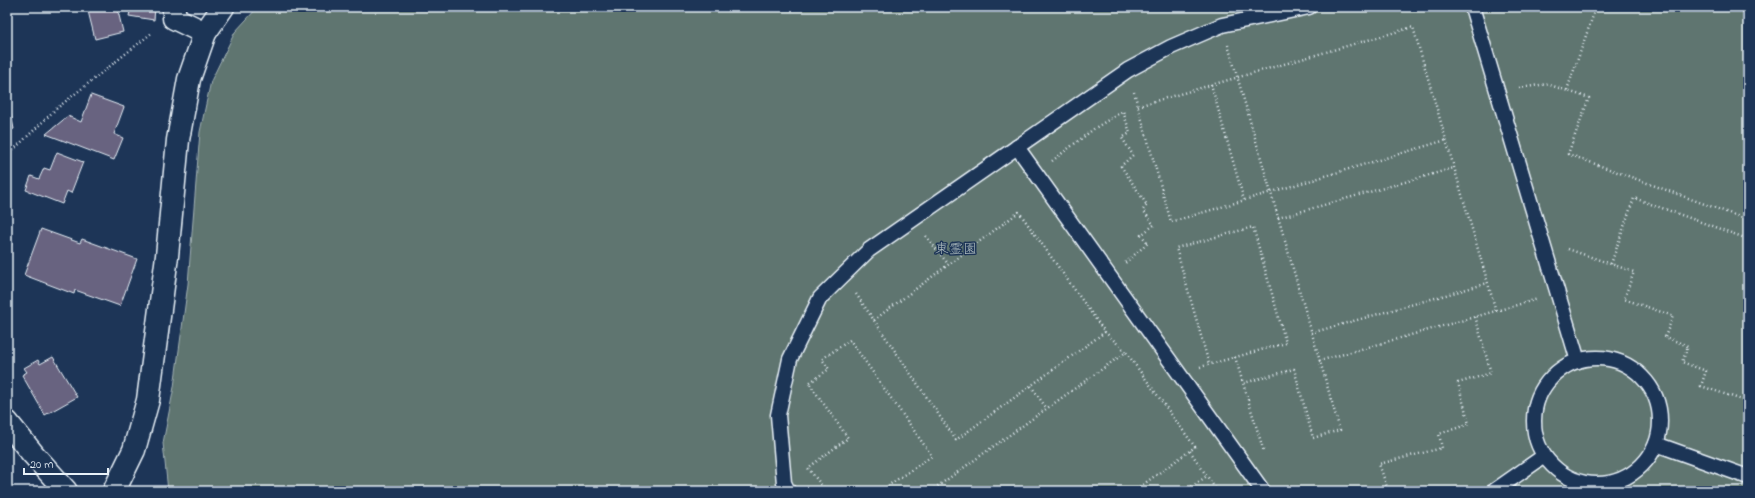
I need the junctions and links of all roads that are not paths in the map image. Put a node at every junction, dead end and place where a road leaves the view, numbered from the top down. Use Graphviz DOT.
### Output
graph roads {
  1 [pos="223,7"];
  2 [pos="1309,7"];
  3 [pos="1472,7"];
  4 [pos="174,12"];
  5 [pos="205,33"];
  6 [pos="1017,147"];
  7 [pos="1578,361"];
  8 [pos="7,422"];
  9 [pos="1656,444"];
  10 [pos="1544,456"];
  11 [pos="1748,477"];
  12 [pos="66,491"];
  13 [pos="114,491"];
  14 [pos="788,491"];
  15 [pos="1263,491"];
  16 [pos="1494,491"];
  1 -- 5 [label="street"];
  2 -- 6 [label="lane"];
  3 -- 7 [label="lane"];
  4 -- 5 [label="street"];
  5 -- 13 [label="street"];
  6 -- 14 [label="lane"];
  6 -- 15 [label="lane"];
  7 -- 9 [label="lane"];
  7 -- 10 [label="lane"];
  8 -- 12 [label="street"];
  9 -- 10 [label="lane"];
  9 -- 11 [label="lane"];
  10 -- 16 [label="lane"];
}
